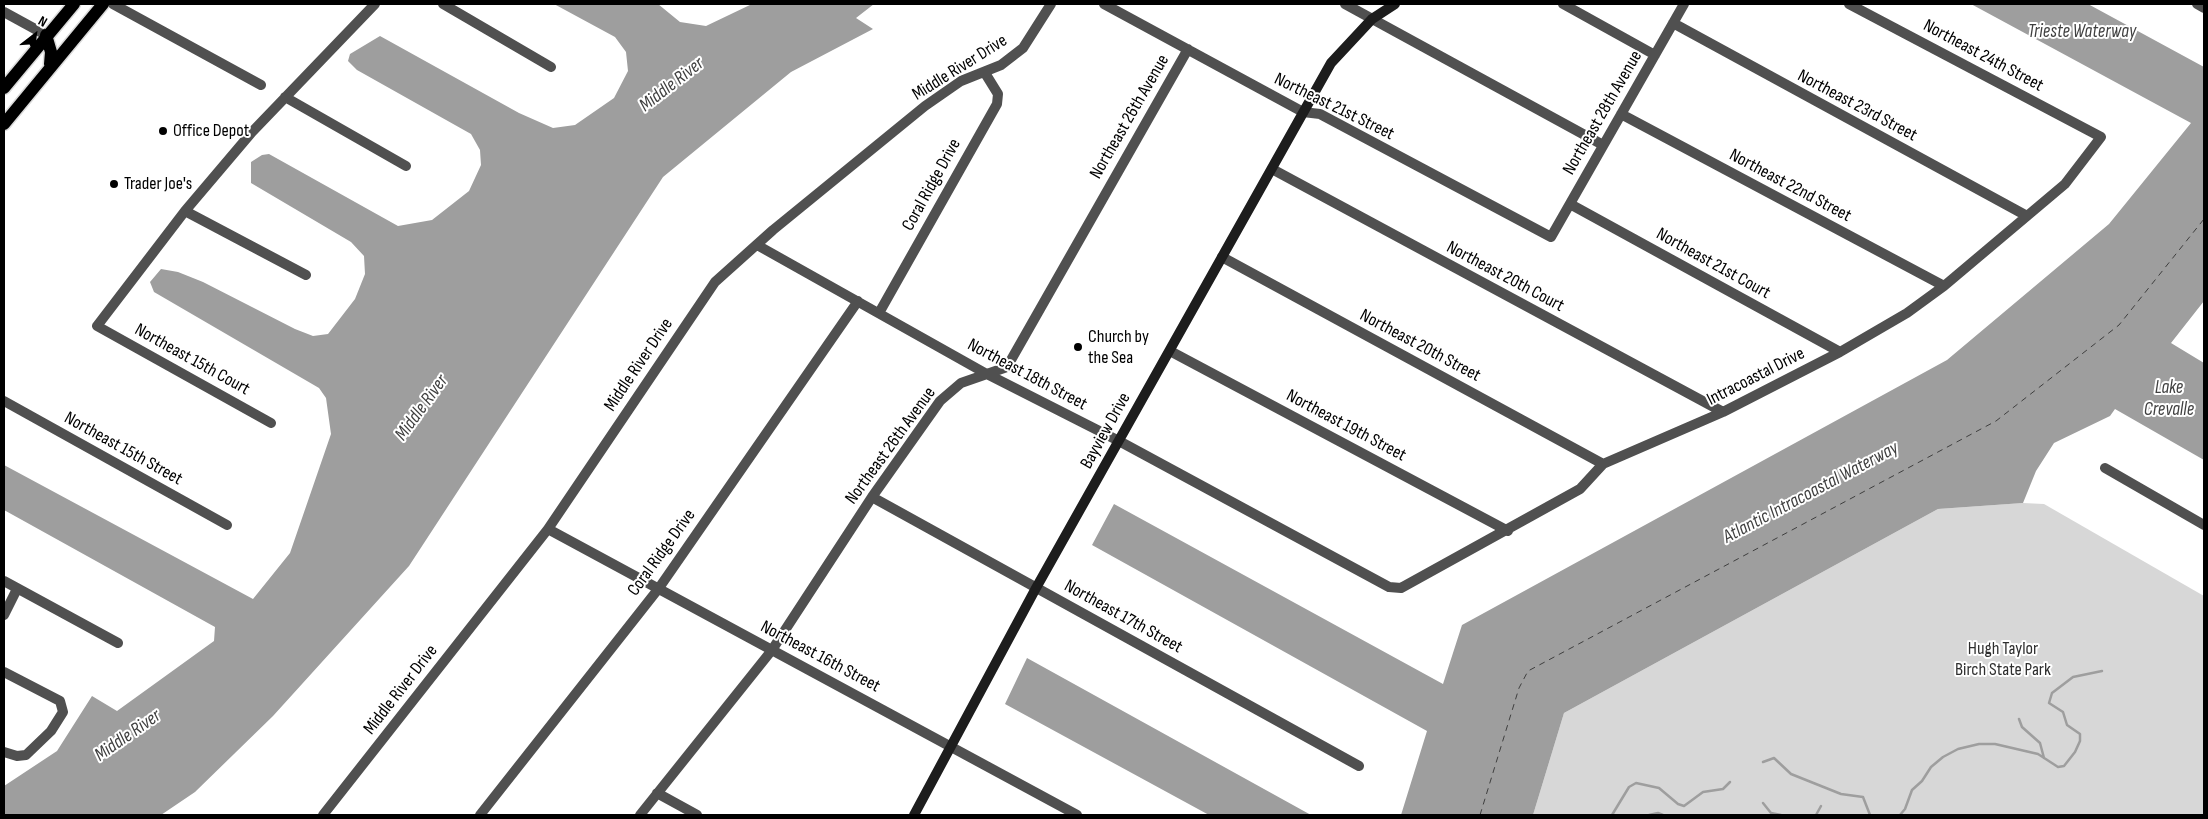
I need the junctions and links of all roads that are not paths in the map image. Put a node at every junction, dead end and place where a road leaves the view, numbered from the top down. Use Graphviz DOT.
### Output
graph roads {
  1 [pos="74,4"];
  2 [pos="103,4"];
  3 [pos="112,4"];
  4 [pos="374,4"];
  5 [pos="443,4"];
  6 [pos="1051,4"];
  7 [pos="1104,4"];
  8 [pos="1345,4"];
  9 [pos="1396,4"];
  10 [pos="1563,4"];
  11 [pos="1684,4"];
  12 [pos="1849,4"];
  13 [pos="2197,4"];
  14 [pos="2204,8"];
  15 [pos="4,12"];
  16 [pos="1372,18"];
  17 [pos="1673,23"];
  18 [pos="46,35"];
  19 [pos="1188,49"];
  20 [pos="1655,55"];
  21 [pos="50,64"];
  22 [pos="551,67"];
  23 [pos="985,73"];
  24 [pos="261,85"];
  25 [pos="4,88"];
  26 [pos="285,97"];
  27 [pos="1303,112"];
  28 [pos="1621,114"];
  29 [pos="4,124"];
  30 [pos="2101,137"];
  31 [pos="1603,146"];
  32 [pos="406,166"];
  33 [pos="1272,169"];
  34 [pos="1570,204"];
  35 [pos="185,211"];
  36 [pos="2027,216"];
  37 [pos="1551,237"];
  38 [pos="757,245"];
  39 [pos="1222,257"];
  40 [pos="306,276"];
  41 [pos="1944,286"];
  42 [pos="858,301"];
  43 [pos="879,313"];
  44 [pos="1170,351"];
  45 [pos="1840,352"];
  46 [pos="985,373"];
  47 [pos="4,401"];
  48 [pos="1723,412"];
  49 [pos="271,423"];
  50 [pos="1119,441"];
  51 [pos="1603,464"];
  52 [pos="2105,468"];
  53 [pos="872,497"];
  54 [pos="227,525"];
  55 [pos="2204,525"];
  56 [pos="548,529"];
  57 [pos="1508,531"];
  58 [pos="4,581"];
  59 [pos="1389,587"];
  60 [pos="659,588"];
  61 [pos="1036,588"];
  62 [pos="17,589"];
  63 [pos="4,615"];
  64 [pos="118,643"];
  65 [pos="772,650"];
  66 [pos="4,672"];
  67 [pos="951,746"];
  68 [pos="4,752"];
  69 [pos="1359,766"];
  70 [pos="657,793"];
  71 [pos="323,815"];
  72 [pos="480,815"];
  73 [pos="640,815"];
  74 [pos="697,815"];
  75 [pos="914,815"];
  76 [pos="1077,815"];
  1 -- 18 [label="main road"];
  2 -- 21 [label="main road"];
  3 -- 24 [label="street"];
  4 -- 26 [label="street"];
  5 -- 22 [label="street"];
  6 -- 23 [label="street, Middle River Drive"];
  7 -- 19 [label="street, Northeast 21st Street"];
  8 -- 16 [label="street"];
  9 -- 16 [label="street, Bayview Drive"];
  10 -- 20 [label="street"];
  11 -- 17 [label="street, Northeast 28th Avenue"];
  12 -- 30 [label="street, Northeast 24th Street"];
  13 -- 14 [label="street"];
  15 -- 18 [label="street"];
  16 -- 27 [label="street, Bayview Drive"];
  16 -- 31 [label="street"];
  17 -- 20 [label="street, Northeast 28th Avenue"];
  17 -- 36 [label="street, Northeast 23rd Street"];
  18 -- 21 [label="main road"];
  18 -- 25 [label="main road"];
  19 -- 27 [label="street, Northeast 21st Street"];
  19 -- 46 [label="street, Northeast 26th Avenue"];
  20 -- 28 [label="street, Northeast 28th Avenue"];
  21 -- 29 [label="main road"];
  23 -- 38 [label="street, Middle River Drive"];
  23 -- 43 [label="street, Coral Ridge Drive"];
  26 -- 32 [label="street"];
  26 -- 35 [label="street"];
  27 -- 33 [label="street, Bayview Drive"];
  27 -- 37 [label="street, Northeast 21st Street"];
  28 -- 31 [label="street, Northeast 28th Avenue"];
  28 -- 41 [label="street, Northeast 22nd Street"];
  30 -- 36 [label="street, Intracoastal Drive"];
  31 -- 34 [label="street, Northeast 28th Avenue"];
  33 -- 39 [label="street, Bayview Drive"];
  33 -- 48 [label="street, Northeast 20th Court"];
  34 -- 37 [label="street, Northeast 28th Avenue"];
  34 -- 45 [label="street, Northeast 21st Court"];
  35 -- 40 [label="street"];
  35 -- 49 [label="street, Northeast 15th Court"];
  36 -- 41 [label="street, Intracoastal Drive"];
  38 -- 42 [label="street, Northeast 18th Street"];
  38 -- 56 [label="street, Middle River Drive"];
  39 -- 44 [label="street, Bayview Drive"];
  39 -- 51 [label="street, Northeast 20th Street"];
  41 -- 45 [label="street, Intracoastal Drive"];
  42 -- 43 [label="street, Northeast 18th Street"];
  42 -- 60 [label="street, Coral Ridge Drive"];
  43 -- 46 [label="street, Northeast 18th Street"];
  44 -- 50 [label="street, Bayview Drive"];
  44 -- 57 [label="street, Northeast 19th Street"];
  45 -- 48 [label="street, Intracoastal Drive"];
  46 -- 50 [label="street, Northeast 18th Street"];
  46 -- 53 [label="street, Northeast 26th Avenue"];
  47 -- 54 [label="street, Northeast 15th Street"];
  48 -- 51 [label="street, Intracoastal Drive"];
  50 -- 59 [label="street, Northeast 18th Street"];
  50 -- 61 [label="street, Bayview Drive"];
  51 -- 57 [label="street, Intracoastal Drive"];
  52 -- 55 [label="street"];
  53 -- 61 [label="street, Northeast 17th Street"];
  53 -- 65 [label="street, Northeast 26th Avenue"];
  56 -- 60 [label="street, Northeast 16th Street"];
  56 -- 71 [label="street, Middle River Drive"];
  57 -- 59 [label="street, Intracoastal Drive"];
  58 -- 62 [label="street"];
  60 -- 65 [label="street, Northeast 16th Street"];
  60 -- 72 [label="street, Coral Ridge Drive"];
  61 -- 67 [label="street, Bayview Drive"];
  61 -- 69 [label="street, Northeast 17th Street"];
  62 -- 63 [label="street"];
  62 -- 64 [label="street"];
  65 -- 67 [label="street, Northeast 16th Street"];
  65 -- 70 [label="street, Northeast 26th Avenue"];
  66 -- 68 [label="street"];
  67 -- 75 [label="street, Bayview Drive"];
  67 -- 76 [label="street, Northeast 16th Street"];
  70 -- 73 [label="street, Northeast 26th Avenue"];
  70 -- 74 [label="street"];
}
